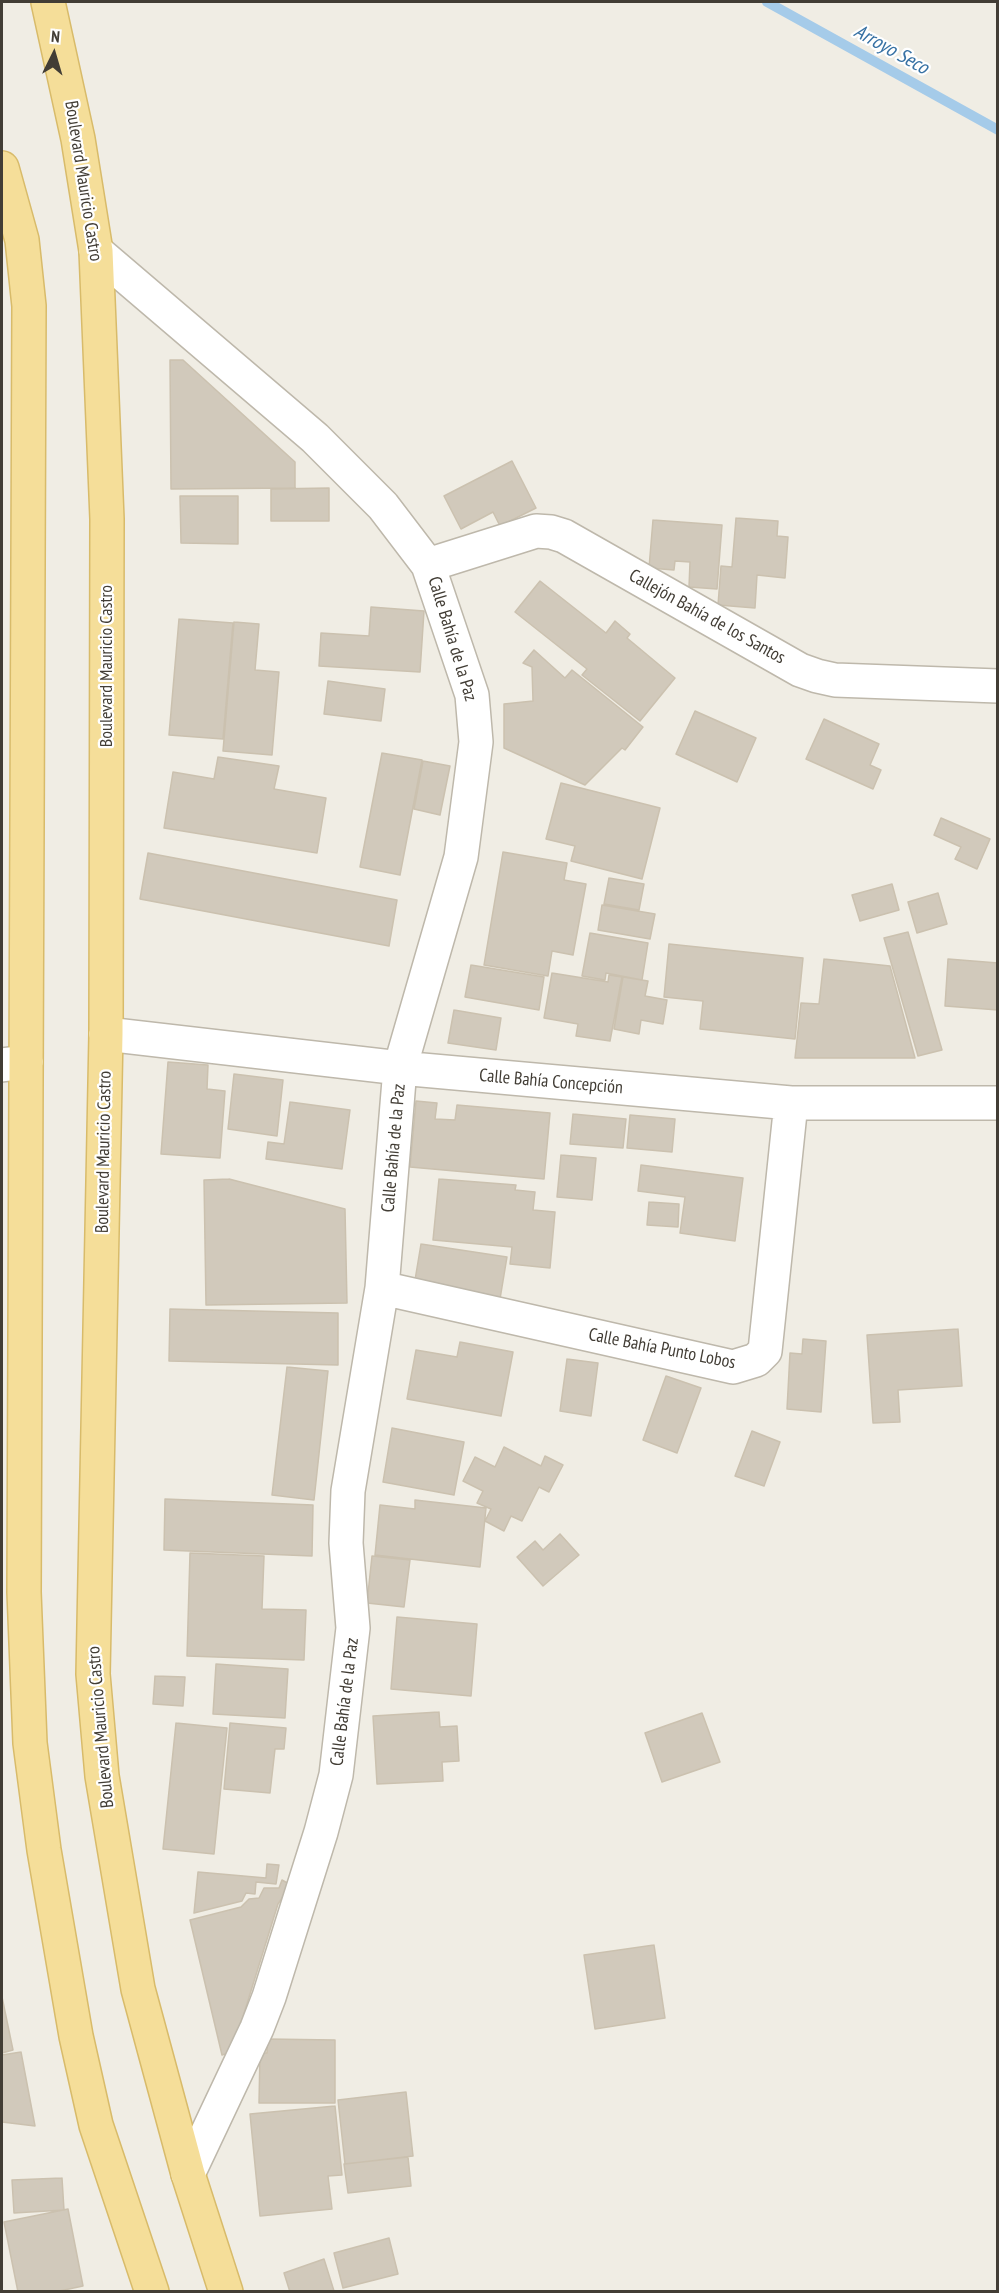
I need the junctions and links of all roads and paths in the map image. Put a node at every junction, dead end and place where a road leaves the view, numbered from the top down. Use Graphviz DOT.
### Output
graph roads {
  1 [pos="48,2"];
  2 [pos="2,168"];
  3 [pos="96,251"];
  4 [pos="428,565"];
  5 [pos="998,686"];
  6 [pos="106,1034"];
  7 [pos="14,1064"];
  8 [pos="400,1068"];
  9 [pos="998,1102"];
  10 [pos="791,1103"];
  11 [pos="382,1288"];
  12 [pos="188,2174"];
  13 [pos="152,2292"];
  14 [pos="226,2292"];
  1 -- 3 [label="main road, Boulevard Mauricio Castro"];
  2 -- 7 [label="main road"];
  3 -- 4 [label="street, Calle Bahía de la Paz"];
  3 -- 6 [label="main road, Boulevard Mauricio Castro"];
  4 -- 5 [label="street, Callejón Bahía de los Santos"];
  4 -- 8 [label="street, Calle Bahía de la Paz"];
  6 -- 8 [label="street, Calle Bahía Concepción"];
  6 -- 12 [label="main road, Boulevard Mauricio Castro"];
  7 -- 13 [label="main road"];
  8 -- 10 [label="street, Calle Bahía Concepción"];
  8 -- 11 [label="street, Calle Bahía de la Paz"];
  9 -- 10 [label="street, Calle Bahía Concepción"];
  10 -- 11 [label="street, Calle Bahía Punto Lobos"];
  11 -- 12 [label="street, Calle Bahía de la Paz"];
  12 -- 14 [label="main road, Boulevard Mauricio Castro"];
}
